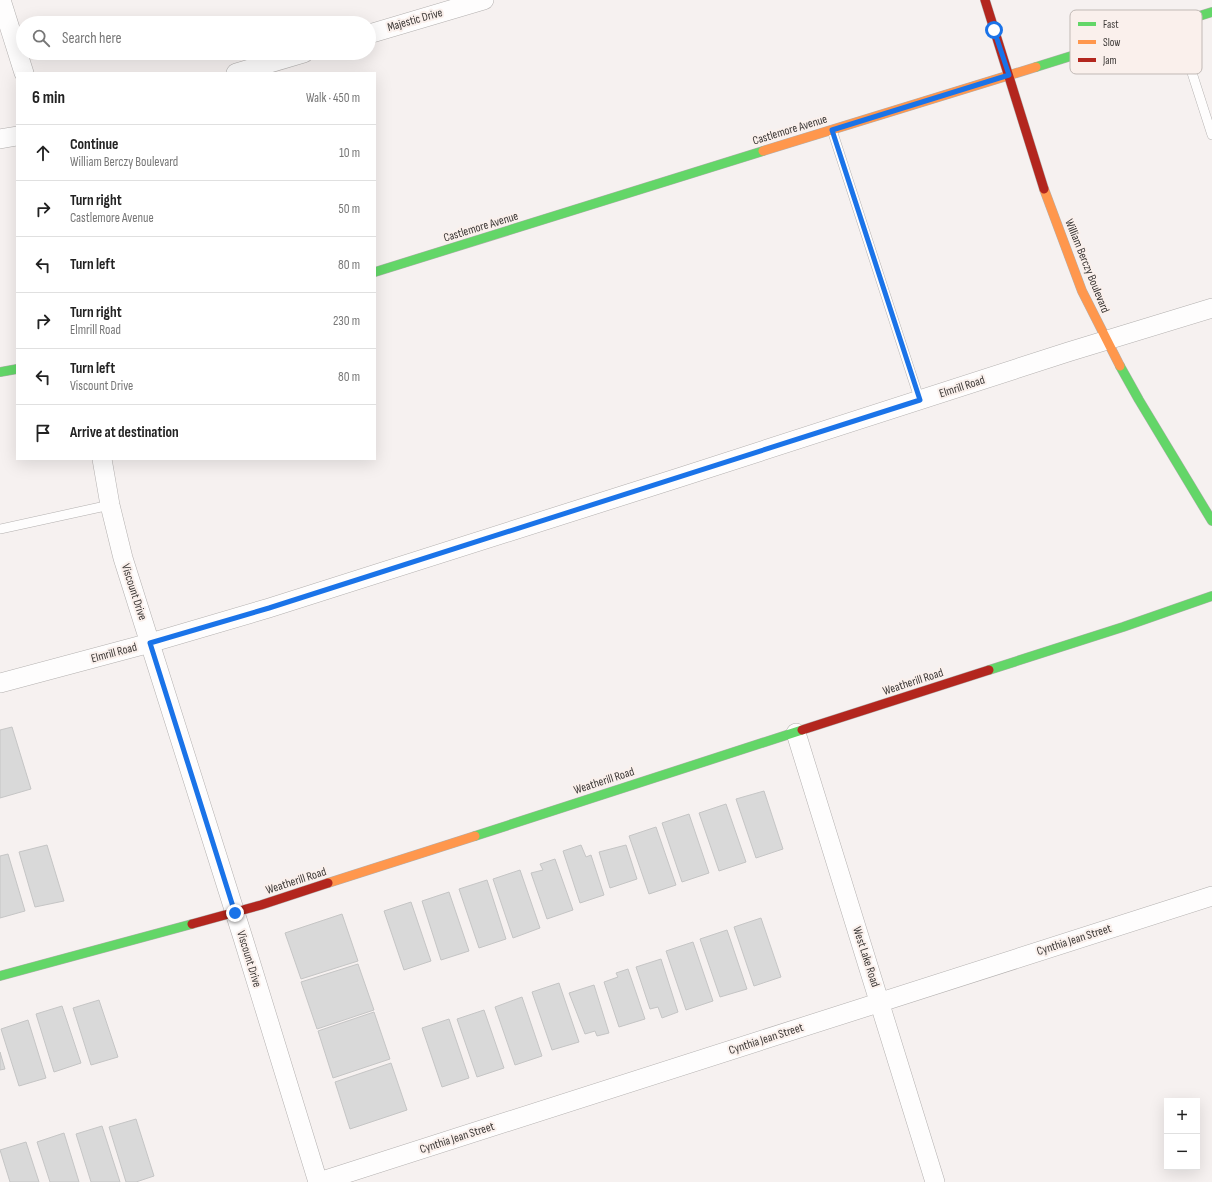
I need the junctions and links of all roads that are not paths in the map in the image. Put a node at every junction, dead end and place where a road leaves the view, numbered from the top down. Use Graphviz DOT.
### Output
graph roads {
  1 [pos="1,0"];
  2 [pos="484,0"];
  3 [pos="985,0"];
  4 [pos="1212,12"];
  5 [pos="1202,15"];
  6 [pos="376,32"];
  7 [pos="16,48"];
  8 [pos="1070,56"];
  9 [pos="20,60"];
  10 [pos="280,60"];
  11 [pos="24,72"];
  12 [pos="239,72"];
  13 [pos="1192,74"];
  14 [pos="1009,75"];
  15 [pos="832,130"];
  16 [pos="1212,135"];
  17 [pos="16,136"];
  18 [pos="0,139"];
  19 [pos="376,272"];
  20 [pos="1212,308"];
  21 [pos="1106,340"];
  22 [pos="16,369"];
  23 [pos="0,372"];
  24 [pos="920,400"];
  25 [pos="102,460"];
  26 [pos="110,505"];
  27 [pos="1212,521"];
  28 [pos="0,529"];
  29 [pos="1212,596"];
  30 [pos="150,643"];
  31 [pos="0,683"];
  32 [pos="796,733"];
  33 [pos="1212,896"];
  34 [pos="235,913"];
  35 [pos="0,976"];
  36 [pos="880,1002"];
  37 [pos="319,1182"];
  38 [pos="935,1182"];
  1 -- 7 [label="street"];
  2 -- 6 [label="street, Majestic Drive"];
  3 -- 14 [label="street, William Berczy Boulevard"];
  4 -- 5 [label="street, Castlemore Avenue"];
  8 -- 14 [label="street, Castlemore Avenue"];
  9 -- 11 [label="street"];
  10 -- 12 [label="street"];
  13 -- 16 [label="lane"];
  14 -- 15 [label="street, Castlemore Avenue"];
  14 -- 21 [label="street, William Berczy Boulevard"];
  15 -- 19 [label="street, Castlemore Avenue"];
  15 -- 24 [label="lane"];
  17 -- 18 [label="street"];
  20 -- 21 [label="street, Elmrill Road"];
  21 -- 24 [label="street, Elmrill Road"];
  21 -- 27 [label="street, William Berczy Boulevard"];
  22 -- 23 [label="street"];
  24 -- 30 [label="street, Elmrill Road"];
  25 -- 26 [label="street, Viscount Drive"];
  26 -- 28 [label="lane"];
  26 -- 30 [label="street, Viscount Drive"];
  29 -- 32 [label="street, Weatherill Road"];
  30 -- 31 [label="street, Elmrill Road"];
  30 -- 34 [label="street, Viscount Drive"];
  32 -- 34 [label="street, Weatherill Road"];
  32 -- 36 [label="street, West Lake Road"];
  33 -- 36 [label="street, Cynthia Jean Street"];
  34 -- 35 [label="street, Weatherill Road"];
  34 -- 37 [label="street, Viscount Drive"];
  36 -- 37 [label="street, Cynthia Jean Street"];
  36 -- 38 [label="street, West Lake Road"];
}
